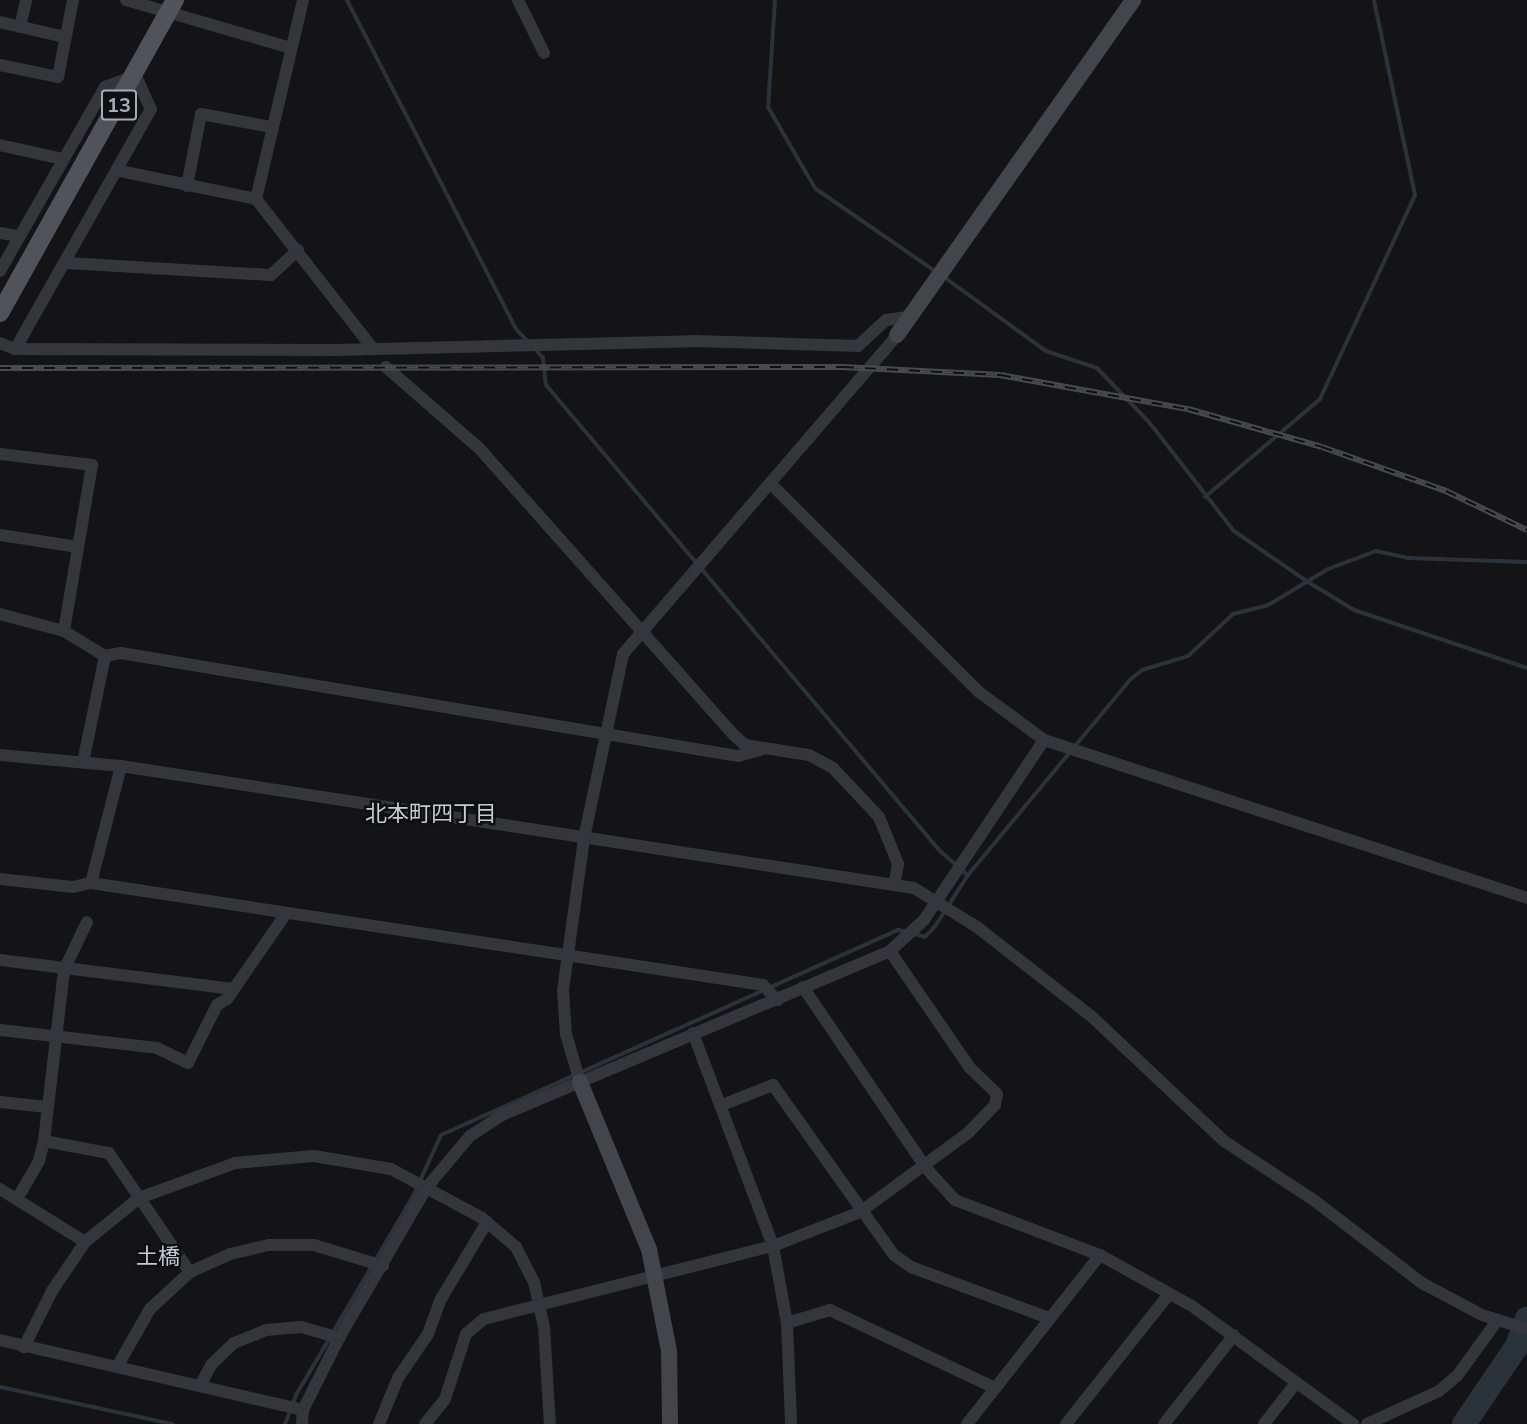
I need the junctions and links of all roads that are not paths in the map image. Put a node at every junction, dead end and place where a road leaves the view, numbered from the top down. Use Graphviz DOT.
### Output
graph roads {
  1 [pos="26,0"];
  2 [pos="73,0"];
  3 [pos="126,0"];
  4 [pos="303,0"];
  5 [pos="518,0"];
  6 [pos="1133,0"];
  7 [pos="171,6"];
  8 [pos="0,22"];
  9 [pos="20,27"];
  10 [pos="65,37"];
  11 [pos="288,47"];
  12 [pos="544,53"];
  13 [pos="0,65"];
  14 [pos="136,76"];
  15 [pos="271,127"];
  16 [pos="0,145"];
  17 [pos="63,159"];
  18 [pos="120,171"];
  19 [pos="187,186"];
  20 [pos="256,199"];
  21 [pos="0,233"];
  22 [pos="18,236"];
  23 [pos="298,250"];
  24 [pos="67,263"];
  25 [pos="0,271"];
  26 [pos="0,313"];
  27 [pos="914,316"];
  28 [pos="897,335"];
  29 [pos="0,343"];
  30 [pos="370,345"];
  31 [pos="15,349"];
  32 [pos="386,367"];
  33 [pos="0,454"];
  34 [pos="772,485"];
  35 [pos="0,535"];
  36 [pos="78,547"];
  37 [pos="0,614"];
  38 [pos="638,629"];
  39 [pos="64,631"];
  40 [pos="105,656"];
  41 [pos="610,734"];
  42 [pos="1044,740"];
  43 [pos="764,750"];
  44 [pos="0,755"];
  45 [pos="83,762"];
  46 [pos="121,766"];
  47 [pos="584,838"];
  48 [pos="0,879"];
  49 [pos="895,881"];
  50 [pos="91,883"];
  51 [pos="1527,898"];
  52 [pos="937,900"];
  53 [pos="285,915"];
  54 [pos="87,922"];
  55 [pos="890,951"];
  56 [pos="567,957"];
  57 [pos="0,960"];
  58 [pos="64,970"];
  59 [pos="803,987"];
  60 [pos="233,989"];
  61 [pos="777,1000"];
  62 [pos="0,1030"];
  63 [pos="693,1033"];
  64 [pos="54,1038"];
  65 [pos="580,1082"];
  66 [pos="0,1102"];
  67 [pos="722,1105"];
  68 [pos="47,1107"];
  69 [pos="44,1141"];
  70 [pos="926,1168"];
  71 [pos="427,1187"];
  72 [pos="6,1195"];
  73 [pos="139,1198"];
  74 [pos="860,1212"];
  75 [pos="487,1221"];
  76 [pos="86,1242"];
  77 [pos="773,1246"];
  78 [pos="1100,1255"];
  79 [pos="383,1266"];
  80 [pos="190,1272"];
  81 [pos="656,1275"];
  82 [pos="1168,1294"];
  83 [pos="539,1305"];
  84 [pos="1049,1318"];
  85 [pos="1497,1321"];
  86 [pos="787,1323"];
  87 [pos="1527,1329"];
  88 [pos="1234,1335"];
  89 [pos="339,1338"];
  90 [pos="0,1340"];
  91 [pos="24,1347"];
  92 [pos="117,1367"];
  93 [pos="1296,1383"];
  94 [pos="201,1384"];
  95 [pos="995,1388"];
  96 [pos="303,1410"];
  97 [pos="302,1424"];
  98 [pos="379,1424"];
  99 [pos="425,1424"];
  100 [pos="550,1424"];
  101 [pos="670,1424"];
  102 [pos="791,1424"];
  103 [pos="967,1424"];
  104 [pos="1066,1424"];
  105 [pos="1164,1424"];
  106 [pos="1264,1424"];
  107 [pos="1353,1424"];
  108 [pos="1367,1424"];
  1 -- 9 [label="street"];
  2 -- 10 [label="street"];
  3 -- 7 [label="street"];
  4 -- 11 [label="street"];
  5 -- 12 [label="street"];
  6 -- 27 [label="street"];
  7 -- 11 [label="street"];
  7 -- 14 [label="main road, 13"];
  8 -- 9 [label="street"];
  9 -- 10 [label="street"];
  10 -- 13 [label="street"];
  11 -- 15 [label="street"];
  14 -- 17 [label="street"];
  14 -- 18 [label="street"];
  14 -- 26 [label="main road, 13"];
  15 -- 19 [label="street"];
  15 -- 20 [label="street"];
  16 -- 17 [label="street"];
  17 -- 22 [label="street"];
  18 -- 19 [label="street"];
  18 -- 24 [label="street"];
  19 -- 20 [label="street"];
  20 -- 23 [label="street"];
  21 -- 22 [label="street"];
  22 -- 25 [label="street"];
  23 -- 24 [label="street"];
  23 -- 30 [label="street"];
  24 -- 31 [label="street"];
  27 -- 28 [label="street"];
  27 -- 30 [label="street"];
  28 -- 34 [label="street"];
  29 -- 31 [label="street"];
  30 -- 31 [label="street"];
  32 -- 38 [label="street"];
  33 -- 36 [label="street"];
  34 -- 38 [label="street"];
  34 -- 42 [label="street"];
  35 -- 36 [label="street"];
  36 -- 39 [label="street"];
  37 -- 39 [label="street"];
  38 -- 41 [label="street"];
  38 -- 43 [label="street"];
  39 -- 40 [label="street"];
  40 -- 41 [label="street"];
  40 -- 45 [label="street"];
  41 -- 43 [label="street"];
  41 -- 47 [label="street"];
  42 -- 51 [label="street"];
  42 -- 52 [label="street"];
  43 -- 49 [label="street"];
  44 -- 45 [label="street"];
  45 -- 46 [label="street"];
  46 -- 47 [label="street"];
  46 -- 50 [label="street"];
  47 -- 49 [label="street"];
  47 -- 56 [label="street"];
  48 -- 50 [label="street"];
  49 -- 52 [label="street"];
  50 -- 53 [label="street"];
  52 -- 55 [label="street"];
  52 -- 85 [label="street"];
  53 -- 56 [label="street"];
  53 -- 60 [label="street"];
  54 -- 58 [label="street"];
  55 -- 59 [label="street"];
  55 -- 70 [label="street"];
  56 -- 61 [label="street"];
  56 -- 65 [label="street"];
  57 -- 58 [label="street"];
  58 -- 60 [label="street"];
  58 -- 64 [label="street"];
  59 -- 61 [label="street"];
  59 -- 70 [label="street"];
  60 -- 64 [label="street"];
  61 -- 63 [label="street"];
  62 -- 64 [label="street"];
  63 -- 65 [label="street"];
  63 -- 67 [label="street"];
  64 -- 68 [label="street"];
  65 -- 71 [label="street"];
  65 -- 81 [label="street"];
  66 -- 68 [label="street"];
  67 -- 74 [label="street"];
  67 -- 77 [label="street"];
  68 -- 69 [label="street"];
  69 -- 72 [label="street"];
  69 -- 73 [label="street"];
  70 -- 74 [label="street"];
  70 -- 78 [label="street"];
  71 -- 73 [label="street"];
  71 -- 75 [label="street"];
  71 -- 79 [label="street"];
  72 -- 76 [label="street"];
  73 -- 76 [label="street"];
  73 -- 80 [label="street"];
  74 -- 77 [label="street"];
  74 -- 84 [label="street"];
  75 -- 83 [label="street"];
  75 -- 98 [label="street"];
  76 -- 91 [label="street"];
  77 -- 81 [label="street"];
  77 -- 86 [label="street"];
  78 -- 82 [label="street"];
  78 -- 84 [label="street"];
  79 -- 80 [label="street"];
  79 -- 89 [label="street"];
  80 -- 92 [label="street"];
  81 -- 83 [label="street"];
  81 -- 101 [label="street"];
  82 -- 88 [label="street"];
  82 -- 104 [label="street"];
  83 -- 99 [label="street"];
  83 -- 100 [label="street"];
  84 -- 95 [label="street"];
  85 -- 87 [label="street"];
  85 -- 108 [label="street"];
  86 -- 95 [label="street"];
  86 -- 102 [label="street"];
  88 -- 93 [label="street"];
  88 -- 105 [label="street"];
  89 -- 94 [label="street"];
  89 -- 96 [label="street"];
  90 -- 91 [label="street"];
  91 -- 92 [label="street"];
  92 -- 94 [label="street"];
  93 -- 106 [label="street"];
  93 -- 107 [label="street"];
  94 -- 96 [label="street"];
  95 -- 103 [label="street"];
  96 -- 97 [label="street"];
}
